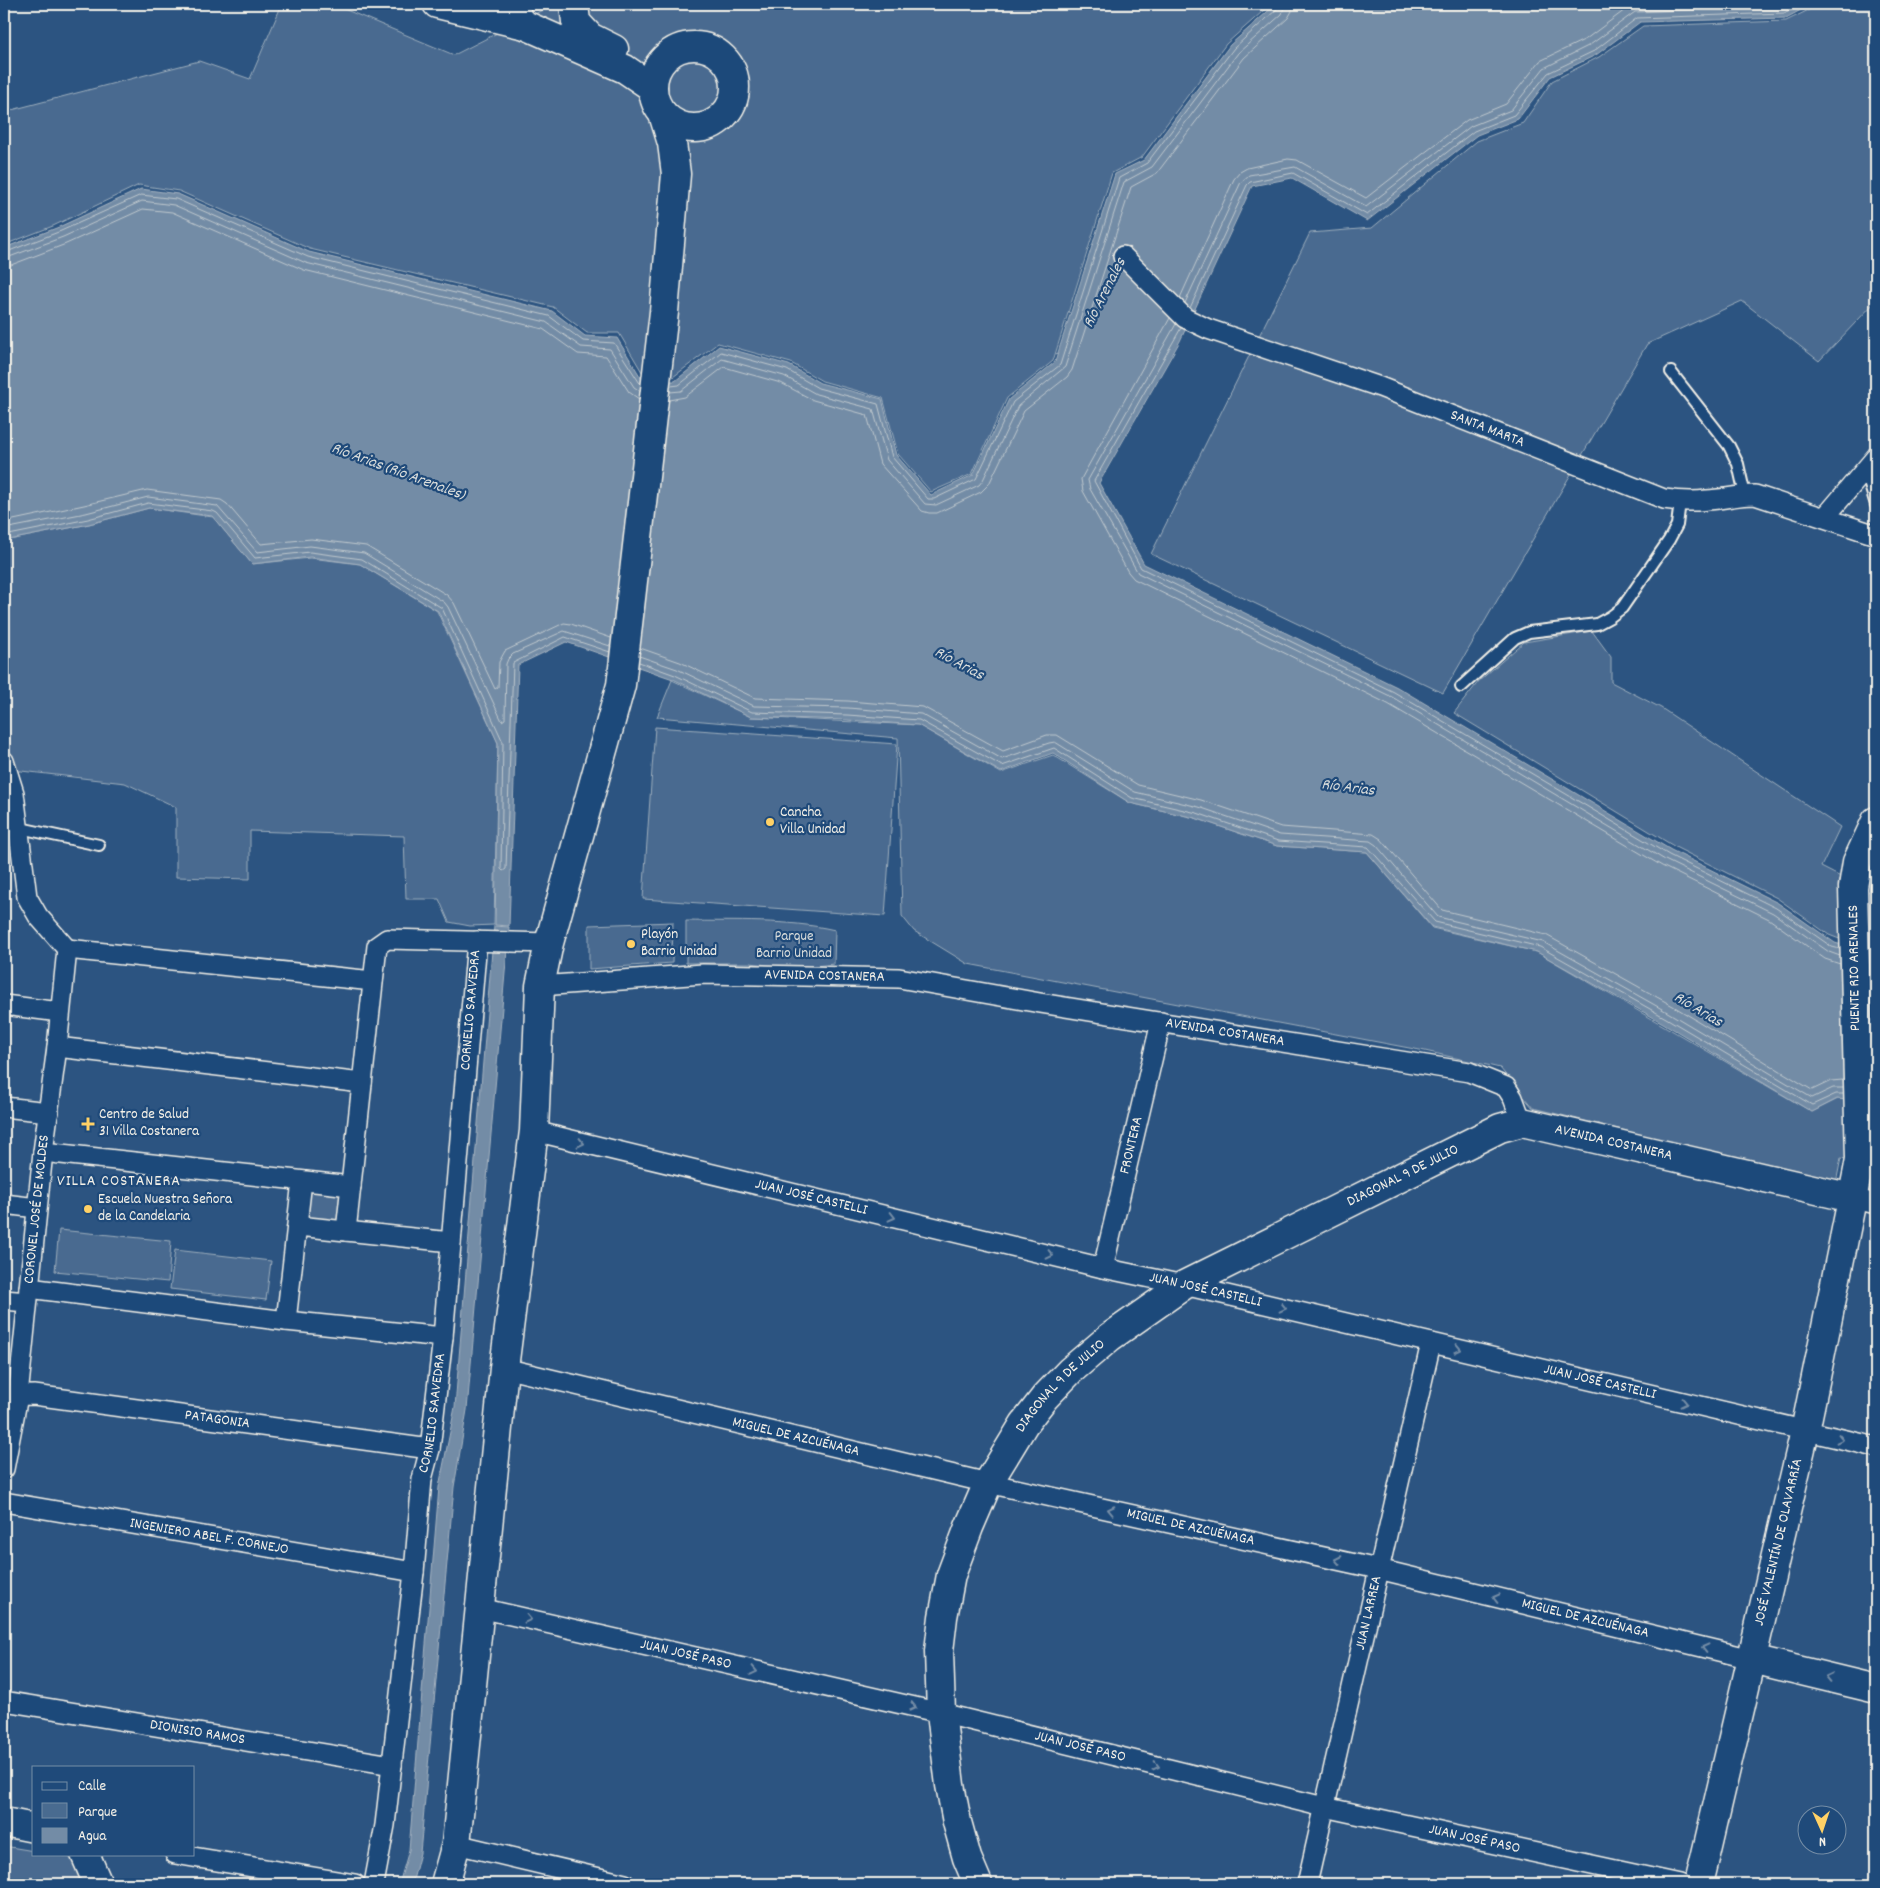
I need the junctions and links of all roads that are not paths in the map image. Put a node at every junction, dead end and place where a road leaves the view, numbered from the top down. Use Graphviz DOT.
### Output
graph roads {
  1 [pos="438,4"];
  2 [pos="574,4"];
  3 [pos="522,14"];
  4 [pos="661,62"];
  5 [pos="653,88"];
  6 [pos="663,114"];
  7 [pos="714,123"];
  8 [pos="676,174"];
  9 [pos="1123,256"];
  10 [pos="1671,372"];
  11 [pos="1876,457"];
  12 [pos="1862,474"];
  13 [pos="1745,495"];
  14 [pos="1680,502"];
  15 [pos="1876,505"];
  16 [pos="1825,517"];
  17 [pos="1876,535"];
  18 [pos="1461,687"];
  19 [pos="4,761"];
  20 [pos="1876,821"];
  21 [pos="20,828"];
  22 [pos="99,845"];
  23 [pos="477,941"];
  24 [pos="548,943"];
  25 [pos="67,949"];
  26 [pos="373,981"];
  27 [pos="540,986"];
  28 [pos="4,1006"];
  29 [pos="60,1012"];
  30 [pos="1161,1022"];
  31 [pos="57,1047"];
  32 [pos="362,1083"];
  33 [pos="4,1108"];
  34 [pos="49,1112"];
  35 [pos="1522,1122"];
  36 [pos="534,1131"];
  37 [pos="43,1152"];
  38 [pos="302,1181"];
  39 [pos="351,1186"];
  40 [pos="1864,1201"];
  41 [pos="4,1204"];
  42 [pos="38,1208"];
  43 [pos="298,1226"];
  44 [pos="346,1231"];
  45 [pos="451,1242"];
  46 [pos="1103,1268"];
  47 [pos="1184,1285"];
  48 [pos="28,1295"];
  49 [pos="4,1300"];
  50 [pos="286,1321"];
  51 [pos="443,1337"];
  52 [pos="1431,1343"];
  53 [pos="504,1368"];
  54 [pos="11,1396"];
  55 [pos="1804,1431"];
  56 [pos="1876,1447"];
  57 [pos="430,1449"];
  58 [pos="4,1469"];
  59 [pos="988,1483"];
  60 [pos="4,1502"];
  61 [pos="1378,1569"];
  62 [pos="414,1572"];
  63 [pos="480,1608"];
  64 [pos="1752,1659"];
  65 [pos="1876,1689"];
  66 [pos="4,1700"];
  67 [pos="941,1714"];
  68 [pos="392,1765"];
  69 [pos="1324,1807"];
  70 [pos="4,1822"];
  71 [pos="32,1828"];
  72 [pos="456,1844"];
  73 [pos="86,1856"];
  74 [pos="187,1856"];
  75 [pos="98,1884"];
  76 [pos="356,1884"];
  77 [pos="374,1884"];
  78 [pos="445,1884"];
  79 [pos="625,1884"];
  80 [pos="978,1884"];
  81 [pos="1306,1884"];
  82 [pos="1680,1884"];
  83 [pos="1699,1884"];
  1 -- 3 [label="street"];
  2 -- 4 [label="street"];
  3 -- 5 [label="street"];
  4 -- 5 [label="street"];
  4 -- 7 [label="street"];
  5 -- 6 [label="street"];
  6 -- 7 [label="street"];
  6 -- 8 [label="street"];
  7 -- 8 [label="street"];
  8 -- 24 [label="street"];
  9 -- 14 [label="street, SANTA MARTA"];
  10 -- 13 [label="lane"];
  11 -- 12 [label="street"];
  12 -- 15 [label="lane"];
  12 -- 16 [label="street"];
  13 -- 14 [label="street, SANTA MARTA"];
  13 -- 16 [label="street, SANTA MARTA"];
  14 -- 18 [label="lane"];
  16 -- 17 [label="street, SANTA MARTA"];
  19 -- 21 [label="street"];
  20 -- 40 [label="street, PUENTE RIO ARENALES"];
  21 -- 22 [label="lane"];
  21 -- 25 [label="street"];
  23 -- 24 [label="street"];
  23 -- 26 [label="street"];
  23 -- 45 [label="street, CORNELIO SAAVEDRA"];
  24 -- 27 [label="street"];
  25 -- 26 [label="street"];
  25 -- 29 [label="street, CORONEL JOSÉ DE MOLDES"];
  26 -- 32 [label="street"];
  27 -- 30 [label="street, AVENIDA COSTANERA"];
  27 -- 36 [label="street"];
  28 -- 29 [label="street"];
  29 -- 31 [label="street, CORONEL JOSÉ DE MOLDES"];
  30 -- 35 [label="street, AVENIDA COSTANERA"];
  30 -- 46 [label="street, FRONTERA"];
  31 -- 32 [label="street"];
  31 -- 34 [label="street, CORONEL JOSÉ DE MOLDES"];
  32 -- 39 [label="street"];
  33 -- 34 [label="street"];
  34 -- 37 [label="street, CORONEL JOSÉ DE MOLDES"];
  35 -- 40 [label="street, AVENIDA COSTANERA"];
  35 -- 47 [label="street, DIAGONAL 9 DE JULIO"];
  36 -- 46 [label="street, JUAN JOSÉ CASTELLI, one-way"];
  36 -- 53 [label="street"];
  37 -- 38 [label="street"];
  37 -- 42 [label="street, CORONEL JOSÉ DE MOLDES"];
  38 -- 39 [label="street"];
  38 -- 43 [label="street"];
  39 -- 44 [label="street"];
  40 -- 55 [label="street, JOSÉ VALENTÍN DE OLAVARRÍA"];
  41 -- 42 [label="street"];
  42 -- 48 [label="street, CORONEL JOSÉ DE MOLDES"];
  43 -- 44 [label="street"];
  43 -- 50 [label="street"];
  44 -- 45 [label="street"];
  45 -- 51 [label="street, CORNELIO SAAVEDRA"];
  46 -- 47 [label="street, JUAN JOSÉ CASTELLI"];
  47 -- 52 [label="street, JUAN JOSÉ CASTELLI, one-way"];
  47 -- 59 [label="street, DIAGONAL 9 DE JULIO"];
  48 -- 49 [label="street"];
  48 -- 50 [label="street"];
  48 -- 54 [label="street, CORONEL JOSÉ DE MOLDES"];
  50 -- 51 [label="street"];
  51 -- 57 [label="street, CORNELIO SAAVEDRA"];
  52 -- 55 [label="street, JUAN JOSÉ CASTELLI, one-way"];
  52 -- 61 [label="street, JUAN LARREA"];
  53 -- 59 [label="street, MIGUEL DE AZCUÉNAGA"];
  53 -- 63 [label="street"];
  54 -- 57 [label="street, PATAGONIA"];
  54 -- 58 [label="street, CORONEL JOSÉ DE MOLDES"];
  55 -- 56 [label="street, JUAN JOSÉ CASTELLI, one-way"];
  55 -- 64 [label="street, JOSÉ VALENTÍN DE OLAVARRÍA"];
  57 -- 62 [label="street, CORNELIO SAAVEDRA"];
  61 -- 59 [label="street, MIGUEL DE AZCUÉNAGA, one-way"];
  59 -- 67 [label="street, DIAGONAL 9 DE JULIO"];
  60 -- 62 [label="street, INGENIERO ABEL F. CORNEJO"];
  64 -- 61 [label="street, MIGUEL DE AZCUÉNAGA, one-way"];
  61 -- 69 [label="street, JUAN LARREA"];
  62 -- 68 [label="street, CORNELIO SAAVEDRA"];
  63 -- 67 [label="street, JUAN JOSÉ PASO, one-way"];
  63 -- 72 [label="street"];
  65 -- 64 [label="street, MIGUEL DE AZCUÉNAGA, one-way"];
  64 -- 83 [label="street, JOSÉ VALENTÍN DE OLAVARRÍA"];
  66 -- 68 [label="street, DIONISIO RAMOS"];
  67 -- 69 [label="street, JUAN JOSÉ PASO, one-way"];
  67 -- 80 [label="street, DIAGONAL 9 DE JULIO"];
  68 -- 77 [label="street, CORNELIO SAAVEDRA"];
  69 -- 81 [label="street, JUAN LARREA"];
  69 -- 82 [label="street, JUAN JOSÉ PASO"];
  70 -- 71 [label="street"];
  72 -- 78 [label="street"];
  72 -- 79 [label="street"];
  73 -- 75 [label="street"];
  74 -- 76 [label="street"];
}
